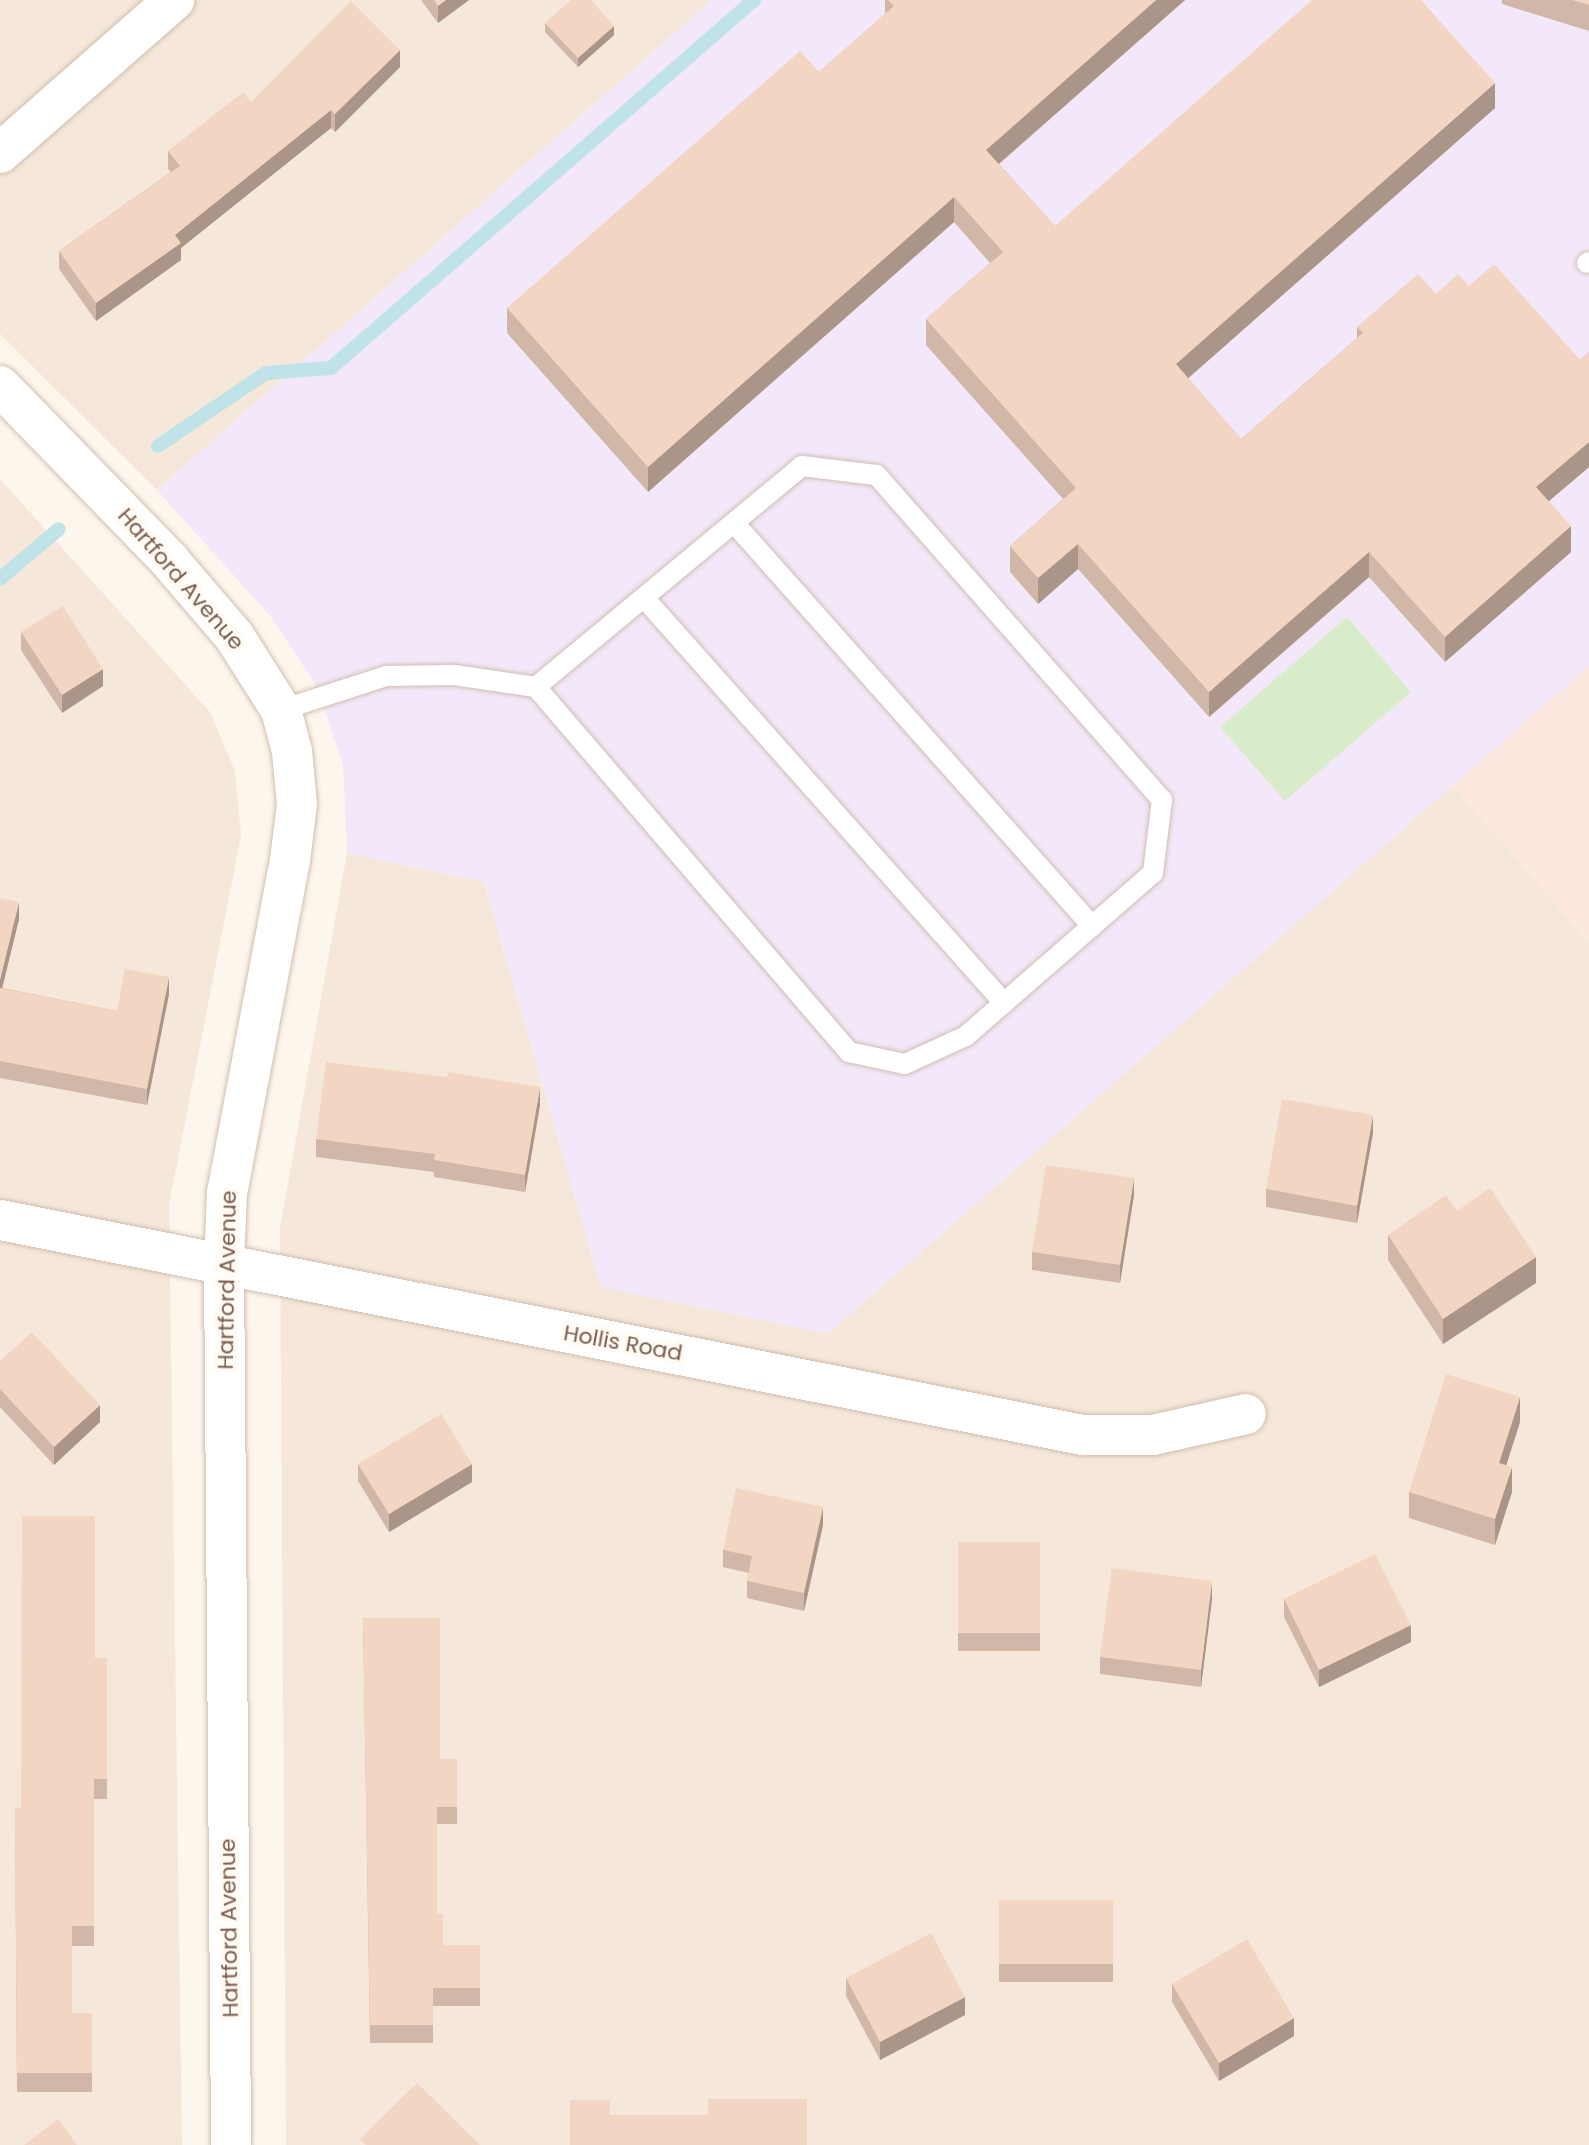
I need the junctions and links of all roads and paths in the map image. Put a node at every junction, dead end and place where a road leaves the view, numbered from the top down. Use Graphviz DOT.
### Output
graph roads {
  1 [pos="174,0"];
  2 [pos="0,153"];
  3 [pos="0,386"];
  4 [pos="735,524"];
  5 [pos="646,600"];
  6 [pos="536,687"];
  7 [pos="281,710"];
  8 [pos="1092,926"];
  9 [pos="1004,1003"];
  10 [pos="0,1220"];
  11 [pos="224,1265"];
  12 [pos="1246,1414"];
  13 [pos="231,2145"];
  1 -- 2 [label="street"];
  3 -- 7 [label="street, Hartford Avenue"];
  4 -- 5 [label="lane"];
  4 -- 8 [label="lane"];
  4 -- 8 [label="lane"];
  5 -- 6 [label="lane"];
  5 -- 9 [label="lane"];
  6 -- 7 [label="lane"];
  6 -- 9 [label="lane"];
  7 -- 11 [label="street, Hartford Avenue"];
  8 -- 9 [label="lane"];
  10 -- 11 [label="street, Hollis Road"];
  11 -- 12 [label="street, Hollis Road"];
  11 -- 13 [label="street, Hartford Avenue"];
}
